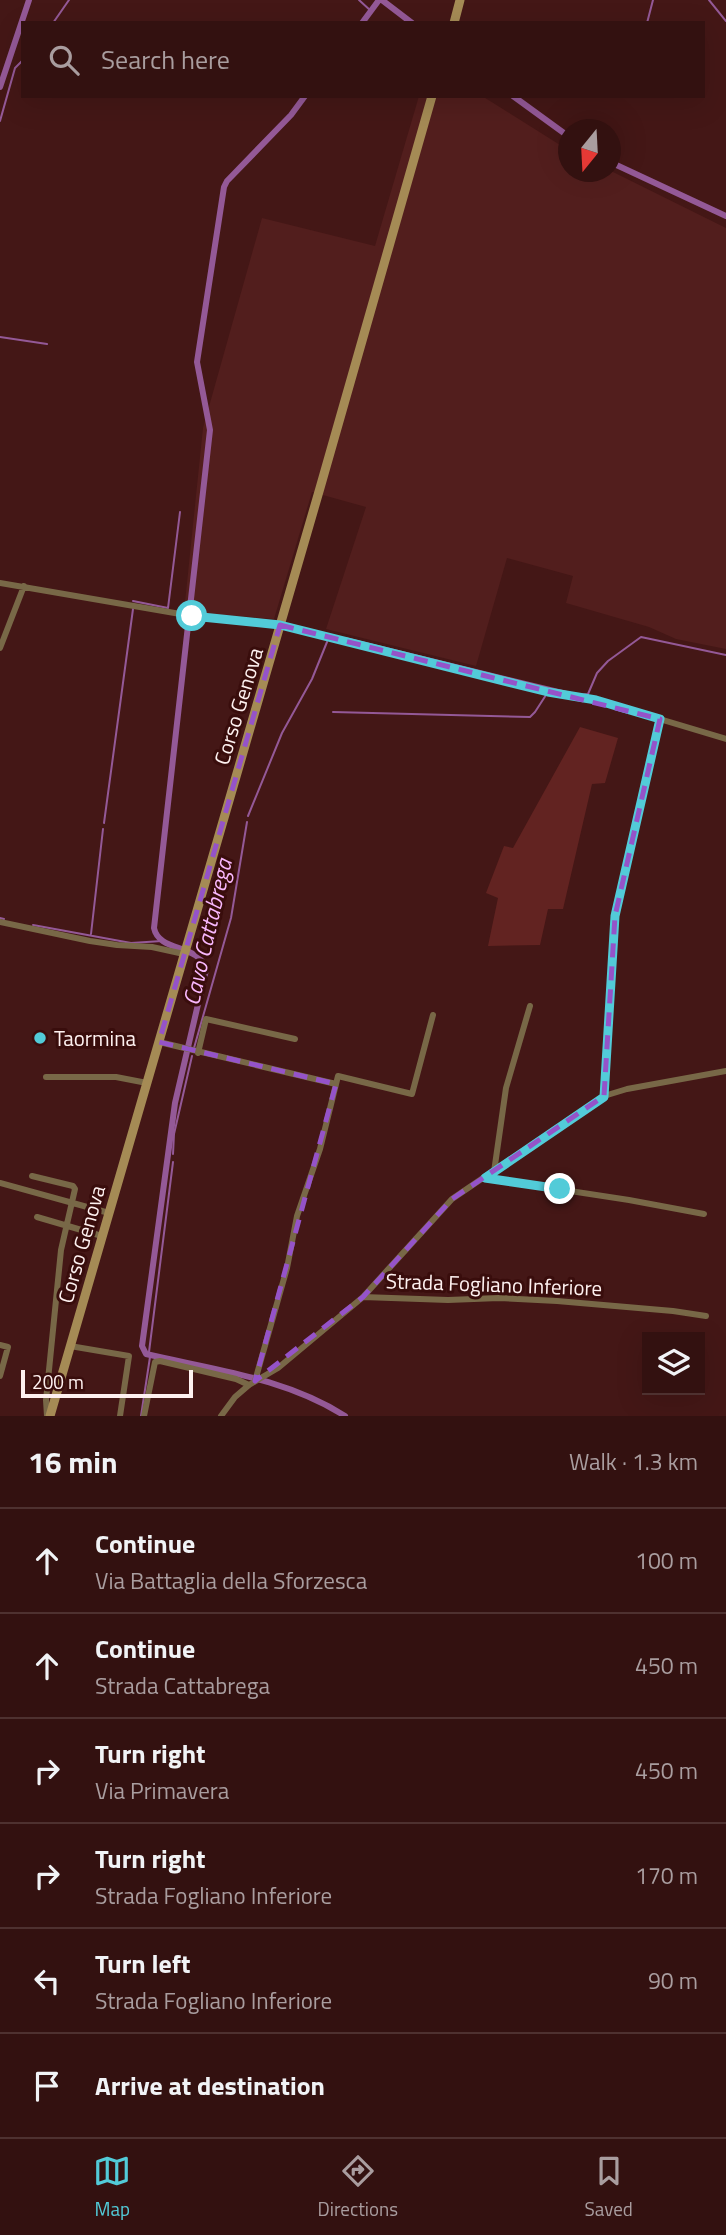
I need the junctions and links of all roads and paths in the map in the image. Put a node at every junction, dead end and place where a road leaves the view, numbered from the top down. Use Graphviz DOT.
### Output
graph roads {
  1 [pos="460,0"];
  2 [pos="455,21"];
  3 [pos="431,98"];
  4 [pos="0,583"];
  5 [pos="24,586"];
  6 [pos="280,625"];
  7 [pos="0,648"];
  8 [pos="660,719"];
  9 [pos="726,739"];
  10 [pos="0,922"];
  11 [pos="184,951"];
  12 [pos="530,1006"];
  13 [pos="433,1015"];
  14 [pos="295,1039"];
  15 [pos="159,1042"];
  16 [pos="191,1051"];
  17 [pos="726,1071"];
  18 [pos="46,1077"];
  19 [pos="147,1083"];
  20 [pos="336,1084"];
  21 [pos="604,1097"];
  22 [pos="494,1172"];
  23 [pos="32,1175"];
  24 [pos="485,1178"];
  25 [pos="0,1183"];
  26 [pos="72,1203"];
  27 [pos="108,1213"];
  28 [pos="704,1214"];
  29 [pos="37,1217"];
  30 [pos="66,1225"];
  31 [pos="102,1236"];
  32 [pos="363,1297"];
  33 [pos="706,1316"];
  34 [pos="0,1345"];
  35 [pos="70,1346"];
  36 [pos="0,1376"];
  37 [pos="256,1380"];
  38 [pos="49,1416"];
  39 [pos="120,1416"];
  40 [pos="144,1416"];
  41 [pos="221,1416"];
  1 -- 2 [label="main road"];
  3 -- 6 [label="main road, Corso Genova"];
  4 -- 5 [label="street"];
  5 -- 6 [label="street"];
  5 -- 7 [label="street"];
  6 -- 8 [label="street"];
  6 -- 11 [label="main road, Corso Genova"];
  8 -- 9 [label="street"];
  8 -- 21 [label="street"];
  10 -- 11 [label="street"];
  11 -- 15 [label="main road, Corso Genova"];
  12 -- 22 [label="street"];
  13 -- 20 [label="street, Strada Fogliano Inferiore"];
  14 -- 16 [label="street"];
  15 -- 16 [label="street"];
  15 -- 19 [label="main road, Corso Genova"];
  16 -- 20 [label="street"];
  17 -- 21 [label="street, Strada Fogliano Inferiore"];
  18 -- 19 [label="street"];
  19 -- 27 [label="main road, Corso Genova"];
  20 -- 37 [label="street, Strada Fogliano Inferiore"];
  21 -- 22 [label="street, Strada Fogliano Inferiore"];
  22 -- 24 [label="street, Strada Fogliano Inferiore"];
  23 -- 26 [label="street"];
  24 -- 28 [label="street"];
  24 -- 32 [label="street, Strada Fogliano Inferiore"];
  25 -- 26 [label="street"];
  26 -- 27 [label="street"];
  26 -- 30 [label="street"];
  27 -- 31 [label="main road, Corso Genova"];
  29 -- 30 [label="street"];
  30 -- 31 [label="street"];
  30 -- 38 [label="street"];
  31 -- 35 [label="main road, Corso Genova"];
  32 -- 33 [label="street, Strada Fogliano Inferiore"];
  32 -- 37 [label="street, Strada Fogliano Inferiore"];
  34 -- 36 [label="street"];
  35 -- 38 [label="main road, Corso Genova"];
  35 -- 39 [label="street"];
  37 -- 40 [label="street"];
  37 -- 41 [label="street, Strada Fogliano Inferiore"];
}
